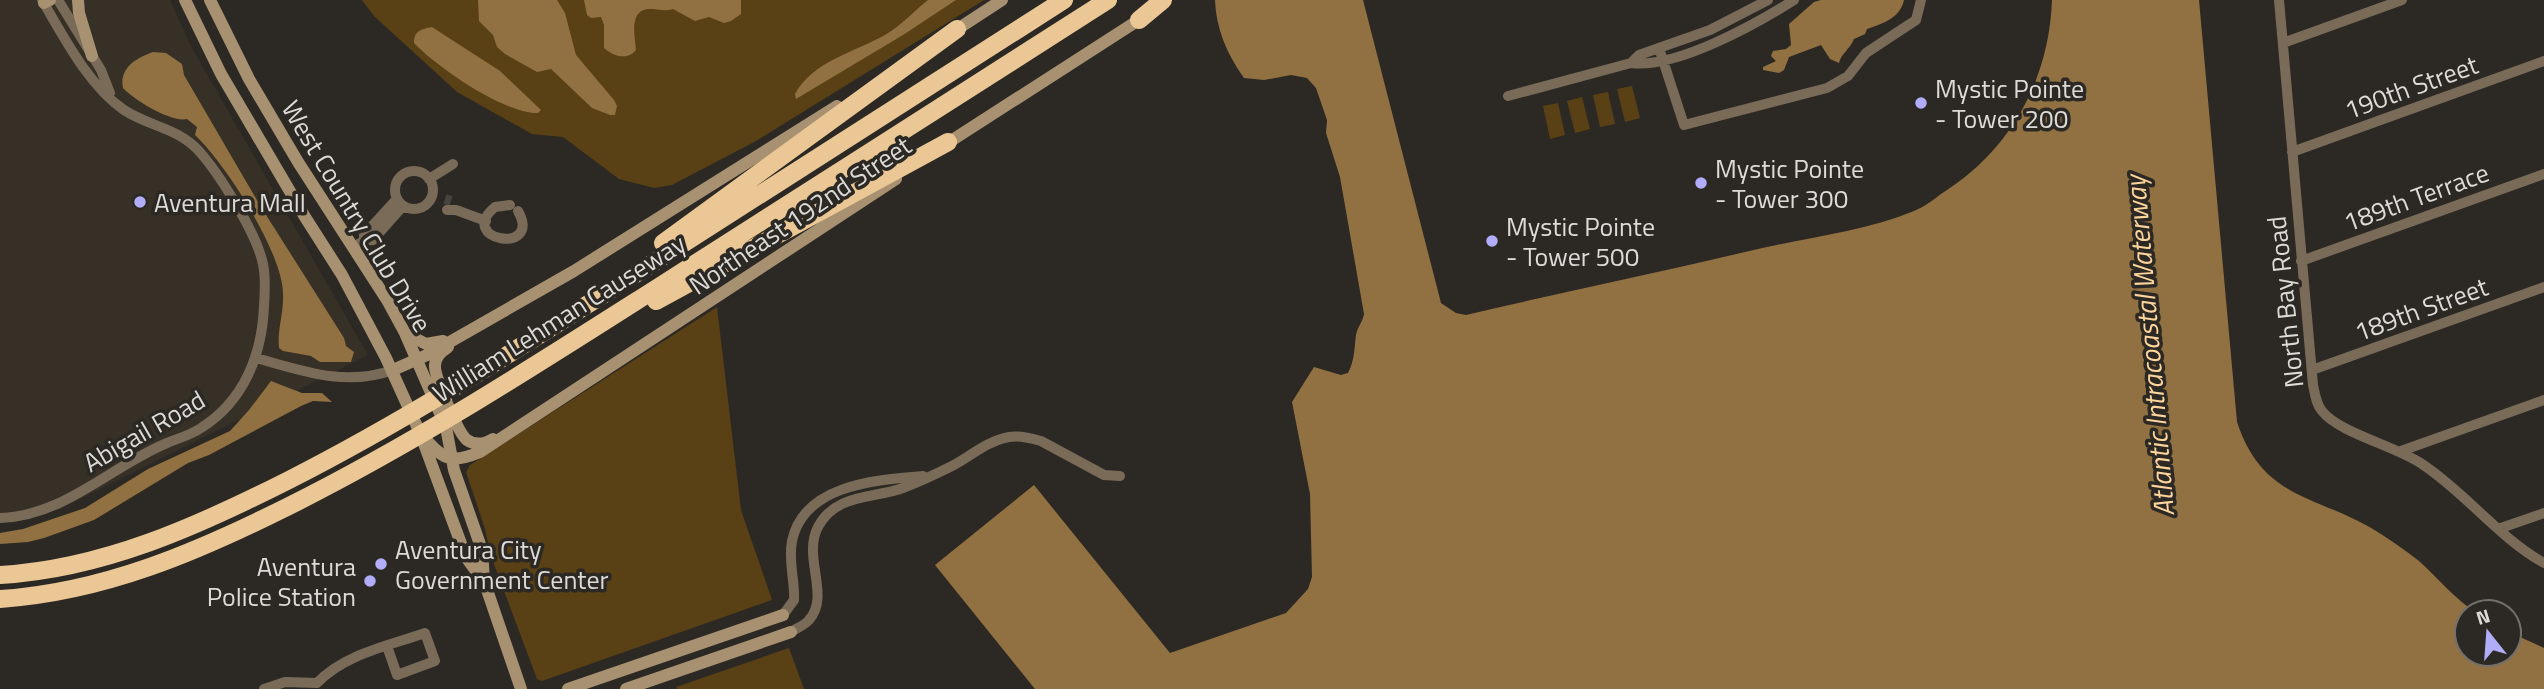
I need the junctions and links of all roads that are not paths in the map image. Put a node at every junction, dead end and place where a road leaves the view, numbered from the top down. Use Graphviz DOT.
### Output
graph roads {
  1 [pos="58,0"];
  2 [pos="78,0"];
  3 [pos="184,0"];
  4 [pos="210,0"];
  5 [pos="1002,0"];
  6 [pos="1064,0"];
  7 [pos="1108,0"];
  8 [pos="1163,0"];
  9 [pos="1171,0"];
  10 [pos="1768,0"];
  11 [pos="1794,0"];
  12 [pos="1921,0"];
  13 [pos="2279,0"];
  14 [pos="2402,0"];
  15 [pos="45,1"];
  16 [pos="1139,20"];
  17 [pos="957,29"];
  18 [pos="2283,43"];
  19 [pos="1658,48"];
  20 [pos="92,56"];
  21 [pos="1663,60"];
  22 [pos="2544,61"];
  23 [pos="1631,63"];
  24 [pos="105,83"];
  25 [pos="1508,96"];
  26 [pos="115,102"];
  27 [pos="274,122"];
  28 [pos="255,133"];
  29 [pos="948,142"];
  30 [pos="2292,152"];
  31 [pos="453,164"];
  32 [pos="2544,174"];
  33 [pos="429,180"];
  34 [pos="433,192"];
  35 [pos="400,202"];
  36 [pos="426,203"];
  37 [pos="448,206"];
  38 [pos="486,221"];
  39 [pos="358,244"];
  40 [pos="330,257"];
  41 [pos="2301,261"];
  42 [pos="2544,287"];
  43 [pos="596,299"];
  44 [pos="466,332"];
  45 [pos="405,333"];
  46 [pos="256,358"];
  47 [pos="417,360"];
  48 [pos="393,370"];
  49 [pos="2312,370"];
  50 [pos="497,390"];
  51 [pos="2544,400"];
  52 [pos="530,418"];
  53 [pos="420,433"];
  54 [pos="2401,451"];
  55 [pos="467,457"];
  56 [pos="452,460"];
  57 [pos="931,476"];
  58 [pos="1119,477"];
  59 [pos="2544,513"];
  60 [pos="470,514"];
  61 [pos="0,518"];
  62 [pos="2498,529"];
  63 [pos="2544,563"];
  64 [pos="0,575"];
  65 [pos="484,581"];
  66 [pos="0,598"];
  67 [pos="783,615"];
  68 [pos="792,632"];
  69 [pos="387,646"];
  70 [pos="680,650"];
  71 [pos="682,670"];
  72 [pos="292,685"];
  73 [pos="318,686"];
  74 [pos="264,689"];
  75 [pos="521,689"];
  76 [pos="568,689"];
  77 [pos="626,689"];
  1 -- 20 [label="street, Abigail Road"];
  2 -- 20 [label="street"];
  3 -- 28 [label="street, West Country Club Drive"];
  4 -- 27 [label="street, West Country Club Drive"];
  5 -- 17 [label="street"];
  6 -- 43 [label="highway, William Lehman Causeway"];
  7 -- 50 [label="highway, William Lehman Causeway"];
  8 -- 16 [label="highway"];
  9 -- 16 [label="street, Northeast 192nd Street"];
  10 -- 19 [label="street"];
  11 -- 21 [label="street"];
  12 -- 21 [label="street"];
  13 -- 18 [label="street, North Bay Road"];
  14 -- 18 [label="street"];
  15 -- 24 [label="street, Abigail Road"];
  15 -- 26 [label="street, Abigail Road"];
  16 -- 29 [label="street, Northeast 192nd Street"];
  17 -- 43 [label="highway"];
  17 -- 44 [label="street"];
  18 -- 30 [label="street, North Bay Road"];
  19 -- 21 [label="street"];
  19 -- 23 [label="street"];
  20 -- 24 [label="street, Abigail Road"];
  21 -- 23 [label="street"];
  22 -- 30 [label="street, 190th Street"];
  23 -- 25 [label="street"];
  24 -- 26 [label="street, Abigail Road"];
  26 -- 46 [label="street, Abigail Road"];
  27 -- 28 [label="street"];
  27 -- 39 [label="street, West Country Club Drive"];
  28 -- 40 [label="street, West Country Club Drive"];
  29 -- 50 [label="highway"];
  29 -- 52 [label="street, Northeast 192nd Street"];
  30 -- 41 [label="street, North Bay Road"];
  31 -- 33 [label="street"];
  32 -- 41 [label="street, 189th Terrace"];
  33 -- 34 [label="street"];
  33 -- 35 [label="street"];
  34 -- 36 [label="street"];
  34 -- 37 [label="street"];
  35 -- 36 [label="street"];
  35 -- 39 [label="street"];
  36 -- 37 [label="street"];
  37 -- 38 [label="street"];
  38 -- 38 [label="street"];
  39 -- 40 [label="street"];
  39 -- 45 [label="street, West Country Club Drive"];
  40 -- 48 [label="street, West Country Club Drive"];
  41 -- 49 [label="street, North Bay Road"];
  42 -- 49 [label="street, 189th Street"];
  43 -- 64 [label="highway, William Lehman Causeway"];
  44 -- 45 [label="street"];
  44 -- 47 [label="street"];
  44 -- 52 [label="street"];
  45 -- 47 [label="street, West Country Club Drive"];
  46 -- 48 [label="street"];
  46 -- 61 [label="street, Abigail Road"];
  47 -- 48 [label="street"];
  47 -- 56 [label="street, West Country Club Drive"];
  48 -- 53 [label="street, West Country Club Drive"];
  49 -- 54 [label="street, North Bay Road"];
  50 -- 66 [label="highway, William Lehman Causeway"];
  51 -- 54 [label="street"];
  52 -- 55 [label="street, Northeast 192nd Street"];
  53 -- 56 [label="street"];
  53 -- 65 [label="street, West Country Club Drive"];
  54 -- 62 [label="street, North Bay Road"];
  55 -- 56 [label="street, Northeast 192nd Street"];
  55 -- 60 [label="street"];
  56 -- 60 [label="street, West Country Club Drive"];
  57 -- 58 [label="street"];
  57 -- 67 [label="street"];
  57 -- 68 [label="street"];
  59 -- 62 [label="street"];
  60 -- 65 [label="street, West Country Club Drive"];
  62 -- 63 [label="street, North Bay Road"];
  65 -- 75 [label="street, West Country Club Drive"];
  67 -- 70 [label="street"];
  68 -- 71 [label="street"];
  69 -- 69 [label="street"];
  69 -- 73 [label="street"];
  70 -- 71 [label="street"];
  70 -- 76 [label="street"];
  71 -- 77 [label="street"];
  72 -- 73 [label="street"];
  72 -- 74 [label="street"];
}
